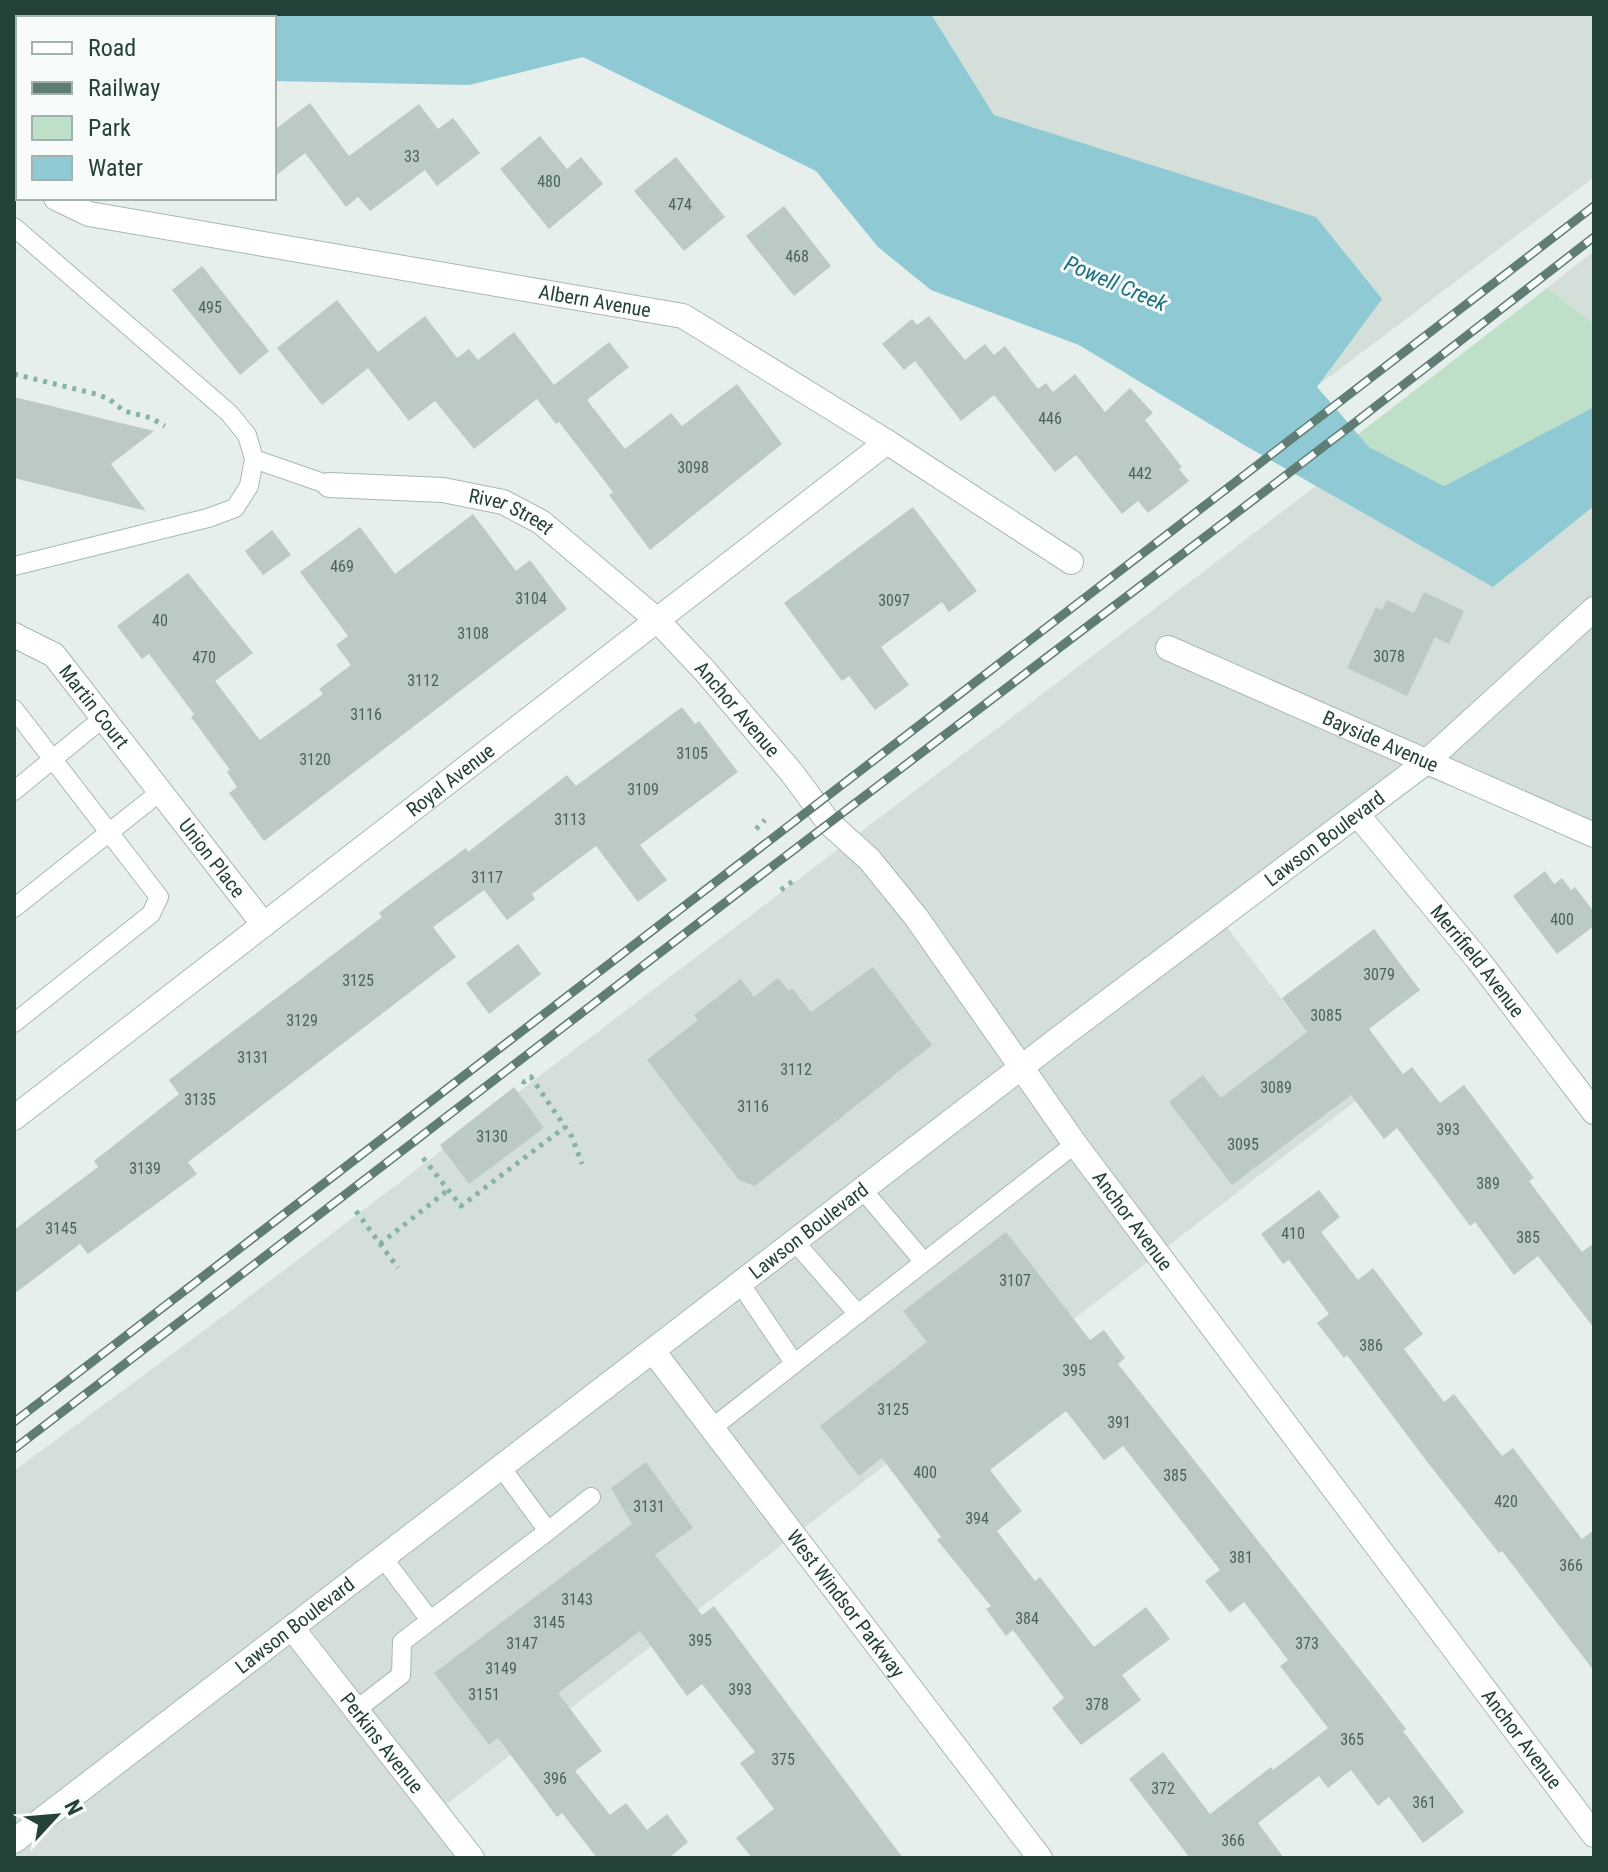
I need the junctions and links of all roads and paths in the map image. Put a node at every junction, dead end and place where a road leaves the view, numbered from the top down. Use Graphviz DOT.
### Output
graph roads {
  1 [pos="60,200"];
  2 [pos="14,227"];
  3 [pos="14,374"];
  4 [pos="165,426"];
  5 [pos="887,442"];
  6 [pos="254,459"];
  7 [pos="329,485"];
  8 [pos="1071,562"];
  9 [pos="14,566"];
  10 [pos="1594,609"];
  11 [pos="657,620"];
  12 [pos="14,635"];
  13 [pos="1168,648"];
  14 [pos="14,709"];
  15 [pos="103,718"];
  16 [pos="53,759"];
  17 [pos="1425,763"];
  18 [pos="14,791"];
  19 [pos="160,792"];
  20 [pos="1357,814"];
  21 [pos="765,820"];
  22 [pos="756,829"];
  23 [pos="111,832"];
  24 [pos="1594,835"];
  25 [pos="794,880"];
  26 [pos="781,890"];
  27 [pos="14,908"];
  28 [pos="264,925"];
  29 [pos="14,1023"];
  30 [pos="1022,1068"];
  31 [pos="522,1081"];
  32 [pos="1594,1112"];
  33 [pos="14,1118"];
  34 [pos="565,1127"];
  35 [pos="1075,1144"];
  36 [pos="423,1158"];
  37 [pos="582,1164"];
  38 [pos="862,1189"];
  39 [pos="448,1190"];
  40 [pos="356,1211"];
  41 [pos="794,1241"];
  42 [pos="380,1244"];
  43 [pos="924,1262"];
  44 [pos="398,1268"];
  45 [pos="740,1283"];
  46 [pos="858,1314"];
  47 [pos="653,1351"];
  48 [pos="794,1363"];
  49 [pos="712,1428"];
  50 [pos="501,1467"];
  51 [pos="591,1497"];
  52 [pos="548,1531"];
  53 [pos="383,1558"];
  54 [pos="430,1620"];
  55 [pos="292,1628"];
  56 [pos="356,1710"];
  57 [pos="1594,1835"];
  58 [pos="14,1841"];
  59 [pos="472,1858"];
  60 [pos="1040,1858"];
  1 -- 5 [label="street, Albern Avenue"];
  2 -- 6 [label="lane"];
  3 -- 4 [label="path"];
  5 -- 8 [label="street, Albern Avenue"];
  5 -- 11 [label="street, Royal Avenue"];
  6 -- 7 [label="lane"];
  6 -- 9 [label="lane"];
  7 -- 11 [label="street, River Street"];
  10 -- 17 [label="street, Lawson Boulevard"];
  11 -- 28 [label="street, Royal Avenue"];
  11 -- 30 [label="street, Anchor Avenue"];
  12 -- 15 [label="street, Martin Court"];
  13 -- 17 [label="street, Bayside Avenue"];
  14 -- 16 [label="lane"];
  15 -- 16 [label="lane"];
  15 -- 19 [label="street, Martin Court"];
  16 -- 18 [label="lane"];
  16 -- 23 [label="lane"];
  17 -- 20 [label="street, Lawson Boulevard"];
  17 -- 24 [label="street, Bayside Avenue"];
  19 -- 23 [label="lane"];
  19 -- 28 [label="street, Union Place"];
  20 -- 30 [label="street, Lawson Boulevard"];
  20 -- 32 [label="street, Merrifield Avenue"];
  21 -- 22 [label="path"];
  23 -- 27 [label="lane"];
  23 -- 29 [label="lane"];
  25 -- 26 [label="path"];
  28 -- 33 [label="street, Royal Avenue"];
  30 -- 35 [label="street, Anchor Avenue"];
  30 -- 38 [label="street, Lawson Boulevard"];
  31 -- 34 [label="path"];
  34 -- 37 [label="path"];
  34 -- 39 [label="path"];
  35 -- 43 [label="lane"];
  35 -- 57 [label="street, Anchor Avenue"];
  36 -- 39 [label="path"];
  38 -- 41 [label="street, Lawson Boulevard"];
  38 -- 43 [label="lane"];
  39 -- 42 [label="path"];
  40 -- 42 [label="path"];
  41 -- 45 [label="street, Lawson Boulevard"];
  41 -- 46 [label="lane"];
  42 -- 44 [label="path"];
  43 -- 46 [label="lane"];
  45 -- 47 [label="street, Lawson Boulevard"];
  45 -- 48 [label="lane"];
  46 -- 48 [label="lane"];
  47 -- 49 [label="street, West Windsor Parkway"];
  47 -- 50 [label="street, Lawson Boulevard"];
  48 -- 49 [label="lane"];
  49 -- 60 [label="street, West Windsor Parkway"];
  50 -- 52 [label="lane"];
  50 -- 53 [label="street, Lawson Boulevard"];
  51 -- 52 [label="lane"];
  52 -- 54 [label="lane"];
  53 -- 54 [label="lane"];
  53 -- 55 [label="street, Lawson Boulevard"];
  54 -- 56 [label="lane"];
  55 -- 56 [label="street, Perkins Avenue"];
  55 -- 58 [label="street, Lawson Boulevard"];
  56 -- 59 [label="street, Perkins Avenue"];
}
